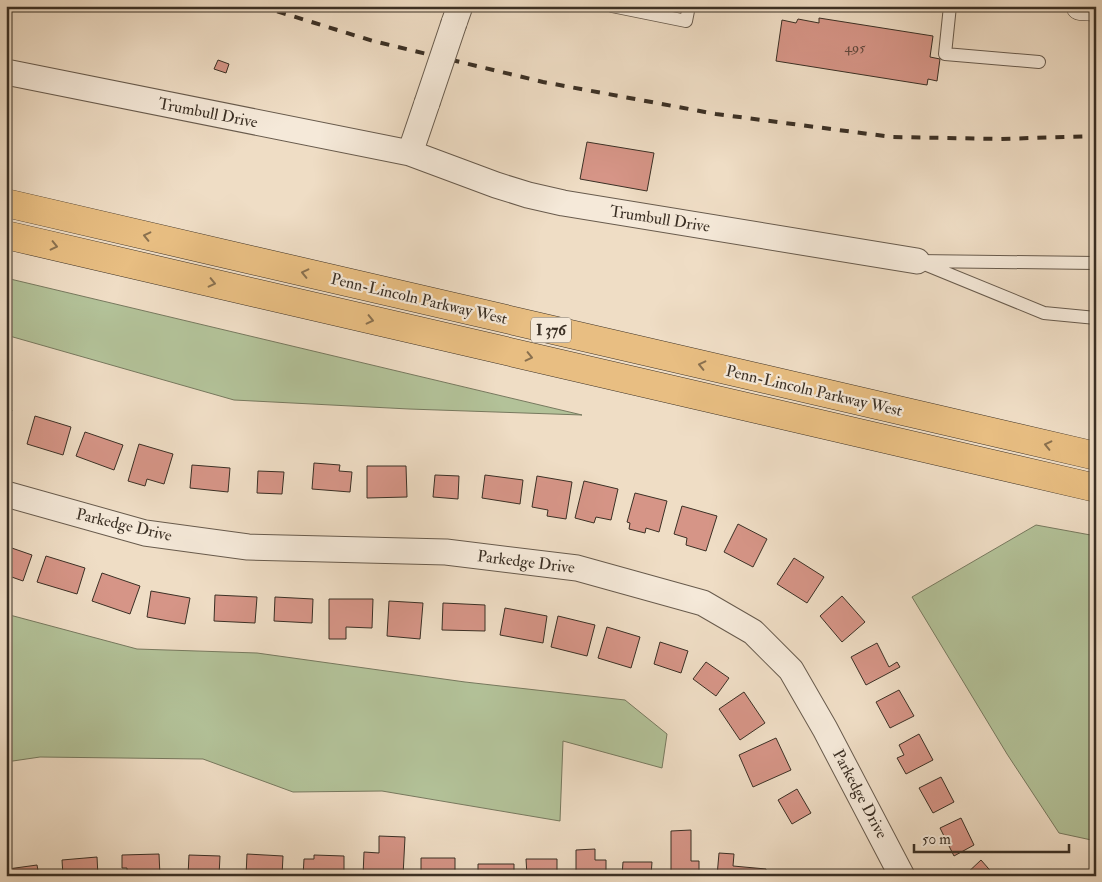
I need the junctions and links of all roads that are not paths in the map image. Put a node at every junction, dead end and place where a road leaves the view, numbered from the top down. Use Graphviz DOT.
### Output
graph roads {
  1 [pos="612,6"];
  2 [pos="689,6"];
  3 [pos="950,6"];
  4 [pos="1080,6"];
  5 [pos="1096,7"];
  6 [pos="457,15"];
  7 [pos="1039,62"];
  8 [pos="6,72"];
  9 [pos="410,153"];
  10 [pos="6,203"];
  11 [pos="6,235"];
  12 [pos="917,261"];
  13 [pos="1096,263"];
  14 [pos="1096,318"];
  15 [pos="1096,456"];
  16 [pos="1096,488"];
  17 [pos="6,494"];
  18 [pos="902,876"];
  1 -- 2 [label="lane"];
  3 -- 7 [label="lane"];
  4 -- 5 [label="main road"];
  6 -- 9 [label="street, bridge"];
  8 -- 9 [label="street, Trumbull Drive"];
  9 -- 12 [label="street, Trumbull Drive"];
  15 -- 10 [label="highway, Penn-Lincoln Parkway West / I 376, one-way"];
  11 -- 16 [label="highway, Penn-Lincoln Parkway West / I 376, one-way"];
  12 -- 13 [label="lane"];
  12 -- 14 [label="lane"];
  17 -- 18 [label="street, Parkedge Drive"];
}
